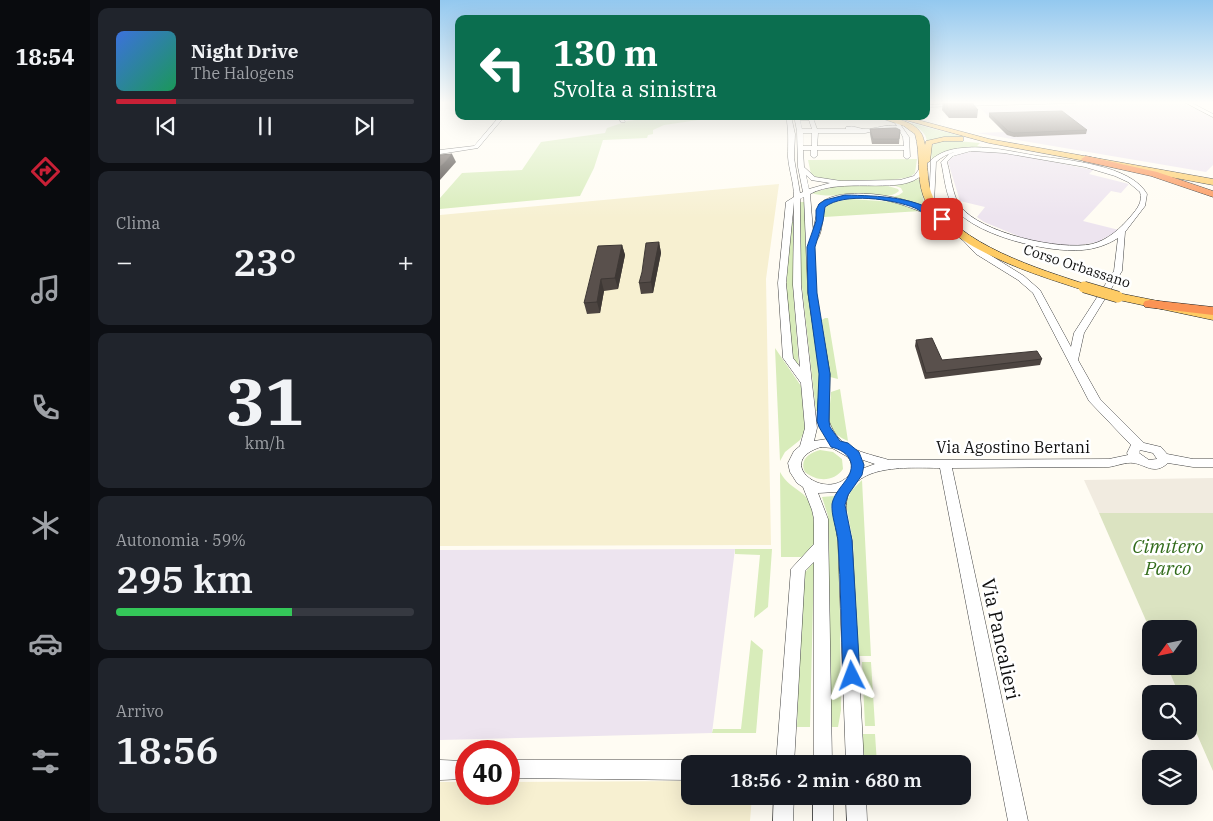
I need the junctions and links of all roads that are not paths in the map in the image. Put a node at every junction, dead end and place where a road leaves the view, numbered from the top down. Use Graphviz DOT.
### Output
graph roads {
  1 [pos="481,141"];
  2 [pos="791,141"];
  3 [pos="800,141"];
  4 [pos="814,141"];
  5 [pos="906,141"];
  6 [pos="919,141"];
  7 [pos="943,141"];
  8 [pos="974,141"];
  9 [pos="990,141"];
  10 [pos="1006,145"];
  11 [pos="800,148"];
  12 [pos="814,148"];
  13 [pos="907,148"];
  14 [pos="969,150"];
  15 [pos="440,152"];
  16 [pos="814,156"];
  17 [pos="907,157"];
  18 [pos="1086,159"];
  19 [pos="801,167"];
  20 [pos="922,169"];
  21 [pos="1213,178"];
  22 [pos="1199,179"];
  23 [pos="926,182"];
  24 [pos="1213,182"];
  25 [pos="841,183"];
  26 [pos="855,183"];
  27 [pos="1213,194"];
  28 [pos="856,196"];
  29 [pos="797,197"];
  30 [pos="845,197"];
  31 [pos="931,203"];
  32 [pos="942,219"];
  33 [pos="1122,233"];
  34 [pos="962,235"];
  35 [pos="811,247"];
  36 [pos="1150,304"];
  37 [pos="1213,311"];
  38 [pos="1213,316"];
  39 [pos="1073,361"];
  40 [pos="806,382"];
  41 [pos="836,444"];
  42 [pos="806,448"];
  43 [pos="1138,452"];
  44 [pos="852,453"];
  45 [pos="1213,463"];
  46 [pos="889,464"];
  47 [pos="945,464"];
  48 [pos="853,479"];
  49 [pos="809,486"];
  50 [pos="821,546"];
  51 [pos="786,755"];
  52 [pos="823,755"];
  53 [pos="855,755"];
  54 [pos="520,769"];
  55 [pos="440,770"];
  56 [pos="455,770"];
  57 [pos="681,770"];
  58 [pos="784,805"];
  59 [pos="823,805"];
  60 [pos="856,805"];
  61 [pos="783,821"];
  62 [pos="823,821"];
  63 [pos="857,821"];
  64 [pos="1018,821"];
  1 -- 15 [label="street"];
  2 -- 29 [label="street"];
  3 -- 11 [label="street"];
  4 -- 12 [label="street"];
  5 -- 13 [label="street"];
  6 -- 20 [label="main road, Corso Orbassano"];
  7 -- 23 [label="main road"];
  8 -- 10 [label="main road"];
  9 -- 10 [label="main road, Corso Orbassano"];
  10 -- 18 [label="main road, Corso Orbassano"];
  11 -- 12 [label="street"];
  11 -- 19 [label="street"];
  12 -- 13 [label="street"];
  12 -- 16 [label="street"];
  13 -- 17 [label="street"];
  14 -- 31 [label="street"];
  14 -- 33 [label="street"];
  14 -- 33 [label="street"];
  18 -- 22 [label="main road, Corso Orbassano"];
  18 -- 27 [label="highway"];
  19 -- 25 [label="street, Corso Orbassano"];
  19 -- 29 [label="street"];
  20 -- 23 [label="main road, Corso Orbassano"];
  20 -- 26 [label="street, Corso Orbassano"];
  21 -- 22 [label="street"];
  22 -- 24 [label="main road, Corso Orbassano"];
  23 -- 31 [label="main road, Corso Orbassano"];
  25 -- 26 [label="street, Corso Orbassano"];
  25 -- 29 [label="street, Corso Orbassano"];
  26 -- 28 [label="street, Corso Orbassano"];
  28 -- 30 [label="street, Corso Orbassano"];
  28 -- 32 [label="street, Corso Orbassano"];
  29 -- 30 [label="street, Corso Orbassano"];
  29 -- 35 [label="street"];
  29 -- 40 [label="street"];
  29 -- 40 [label="street"];
  30 -- 35 [label="street, Corso Orbassano"];
  31 -- 32 [label="main road, Corso Orbassano"];
  32 -- 34 [label="main road, Corso Orbassano"];
  33 -- 39 [label="street"];
  34 -- 36 [label="main road, Corso Orbassano, bridge"];
  34 -- 39 [label="street"];
  35 -- 41 [label="street"];
  36 -- 37 [label="highway"];
  36 -- 38 [label="main road, Corso Orbassano"];
  39 -- 43 [label="street"];
  40 -- 42 [label="street"];
  41 -- 42 [label="street"];
  41 -- 44 [label="street"];
  42 -- 49 [label="street"];
  43 -- 45 [label="street"];
  43 -- 47 [label="street, Via Agostino Bertani"];
  44 -- 46 [label="street, Via Agostino Bertani"];
  44 -- 48 [label="street"];
  46 -- 47 [label="street, Via Agostino Bertani"];
  46 -- 48 [label="street, Via Agostino Bertani"];
  47 -- 64 [label="street, Via Pancalieri"];
  48 -- 49 [label="street"];
  48 -- 53 [label="street"];
  49 -- 50 [label="street"];
  50 -- 51 [label="street"];
  50 -- 52 [label="street"];
  54 -- 57 [label="street"];
  55 -- 56 [label="street"];
  58 -- 61 [label="street"];
  59 -- 62 [label="street"];
  60 -- 63 [label="street"];
}
